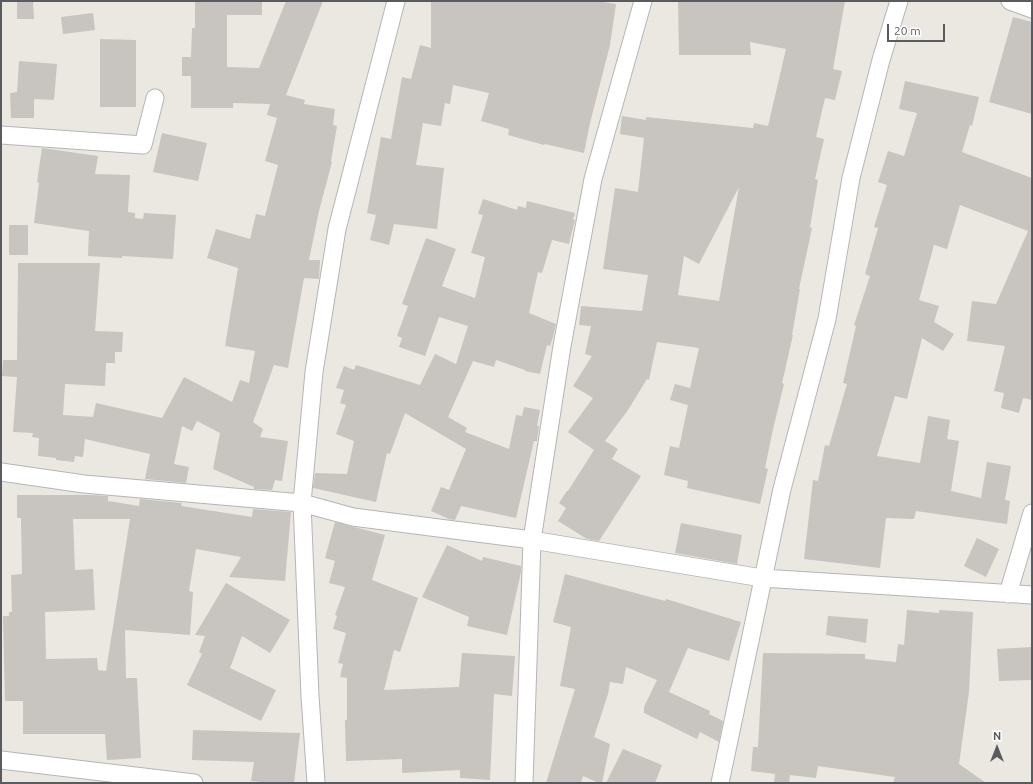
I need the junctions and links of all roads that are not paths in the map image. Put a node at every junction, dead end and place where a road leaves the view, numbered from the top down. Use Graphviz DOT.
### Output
graph roads {
  1 [pos="396,1"];
  2 [pos="643,1"];
  3 [pos="899,1"];
  4 [pos="1010,1"];
  5 [pos="1032,9"];
  6 [pos="154,98"];
  7 [pos="1,135"];
  8 [pos="1,472"];
  9 [pos="302,503"];
  10 [pos="1032,513"];
  11 [pos="532,540"];
  12 [pos="762,578"];
  13 [pos="1008,594"];
  14 [pos="1032,595"];
  15 [pos="1,760"];
  16 [pos="194,783"];
  17 [pos="316,783"];
  18 [pos="524,783"];
  19 [pos="720,783"];
  1 -- 9 [label="street"];
  2 -- 11 [label="street"];
  3 -- 12 [label="street"];
  4 -- 5 [label="street"];
  6 -- 7 [label="street"];
  8 -- 9 [label="street"];
  9 -- 11 [label="street"];
  9 -- 17 [label="street"];
  10 -- 13 [label="street"];
  11 -- 12 [label="street"];
  11 -- 18 [label="street"];
  12 -- 13 [label="street"];
  12 -- 19 [label="street"];
  13 -- 14 [label="street"];
  15 -- 16 [label="street"];
}
